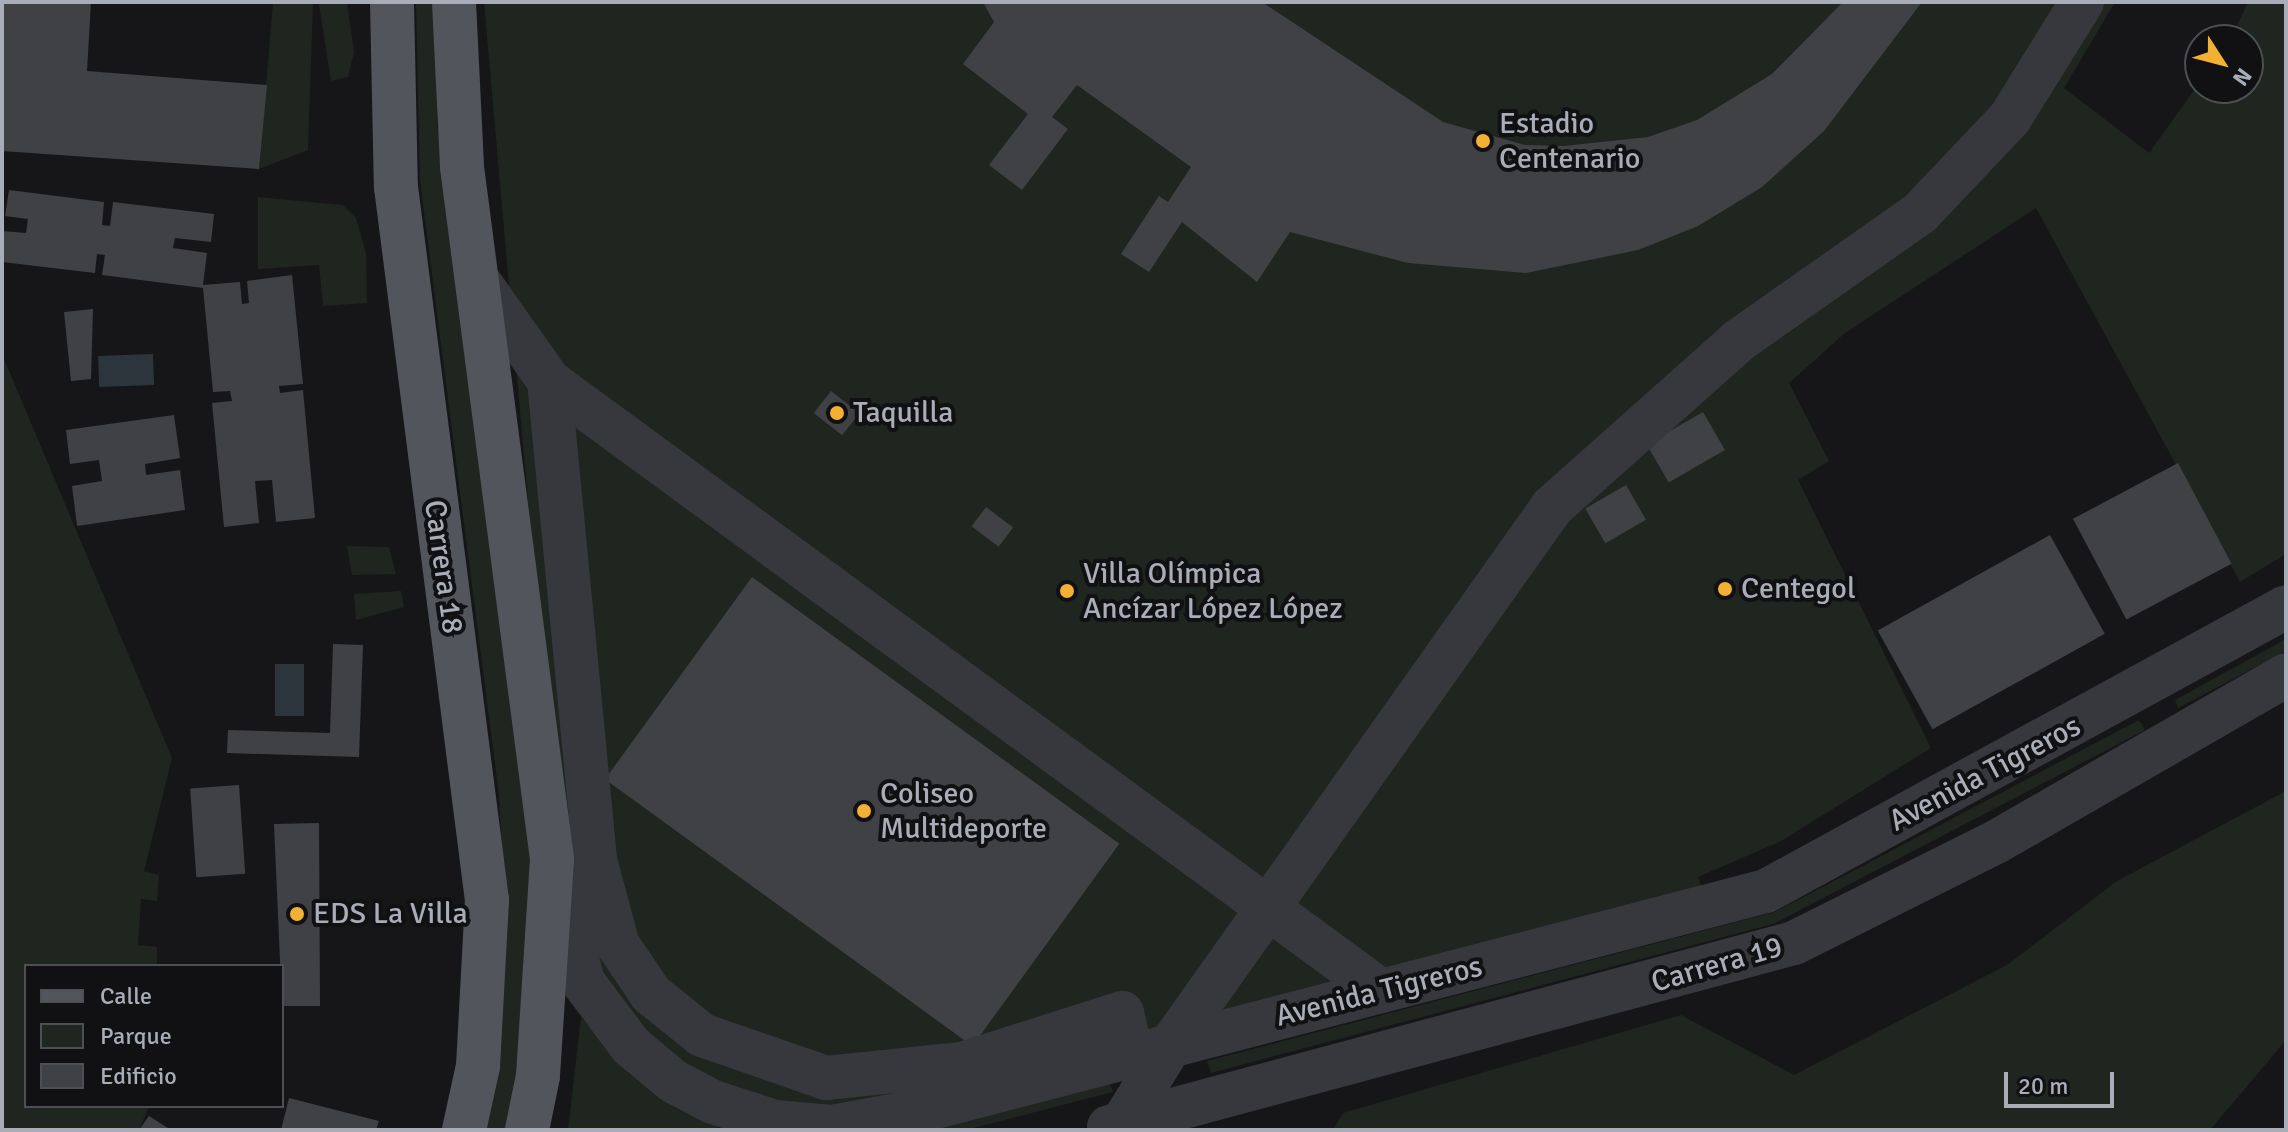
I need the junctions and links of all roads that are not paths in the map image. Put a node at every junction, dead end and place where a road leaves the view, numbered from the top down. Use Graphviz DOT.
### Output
graph roads {
  1 [pos="392,2"];
  2 [pos="454,2"];
  3 [pos="2082,2"];
  4 [pos="482,286"];
  5 [pos="549,381"];
  6 [pos="2286,607"];
  7 [pos="2286,675"];
  8 [pos="552,859"];
  9 [pos="1270,911"];
  10 [pos="1380,990"];
  11 [pos="1151,1051"];
  12 [pos="1113,1128"];
  13 [pos="464,1130"];
  14 [pos="527,1130"];
  1 -- 13 [label="main road, Carrera 18"];
  2 -- 4 [label="main road"];
  3 -- 9 [label="street"];
  4 -- 5 [label="street"];
  4 -- 8 [label="main road"];
  5 -- 9 [label="street"];
  5 -- 11 [label="street"];
  6 -- 10 [label="street, Avenida Tigreros"];
  7 -- 12 [label="street, Carrera 19"];
  8 -- 11 [label="street, Avenida Tigreros"];
  8 -- 14 [label="main road"];
  9 -- 10 [label="street"];
  9 -- 11 [label="street"];
  10 -- 11 [label="street, Avenida Tigreros"];
  11 -- 12 [label="street"];
}
